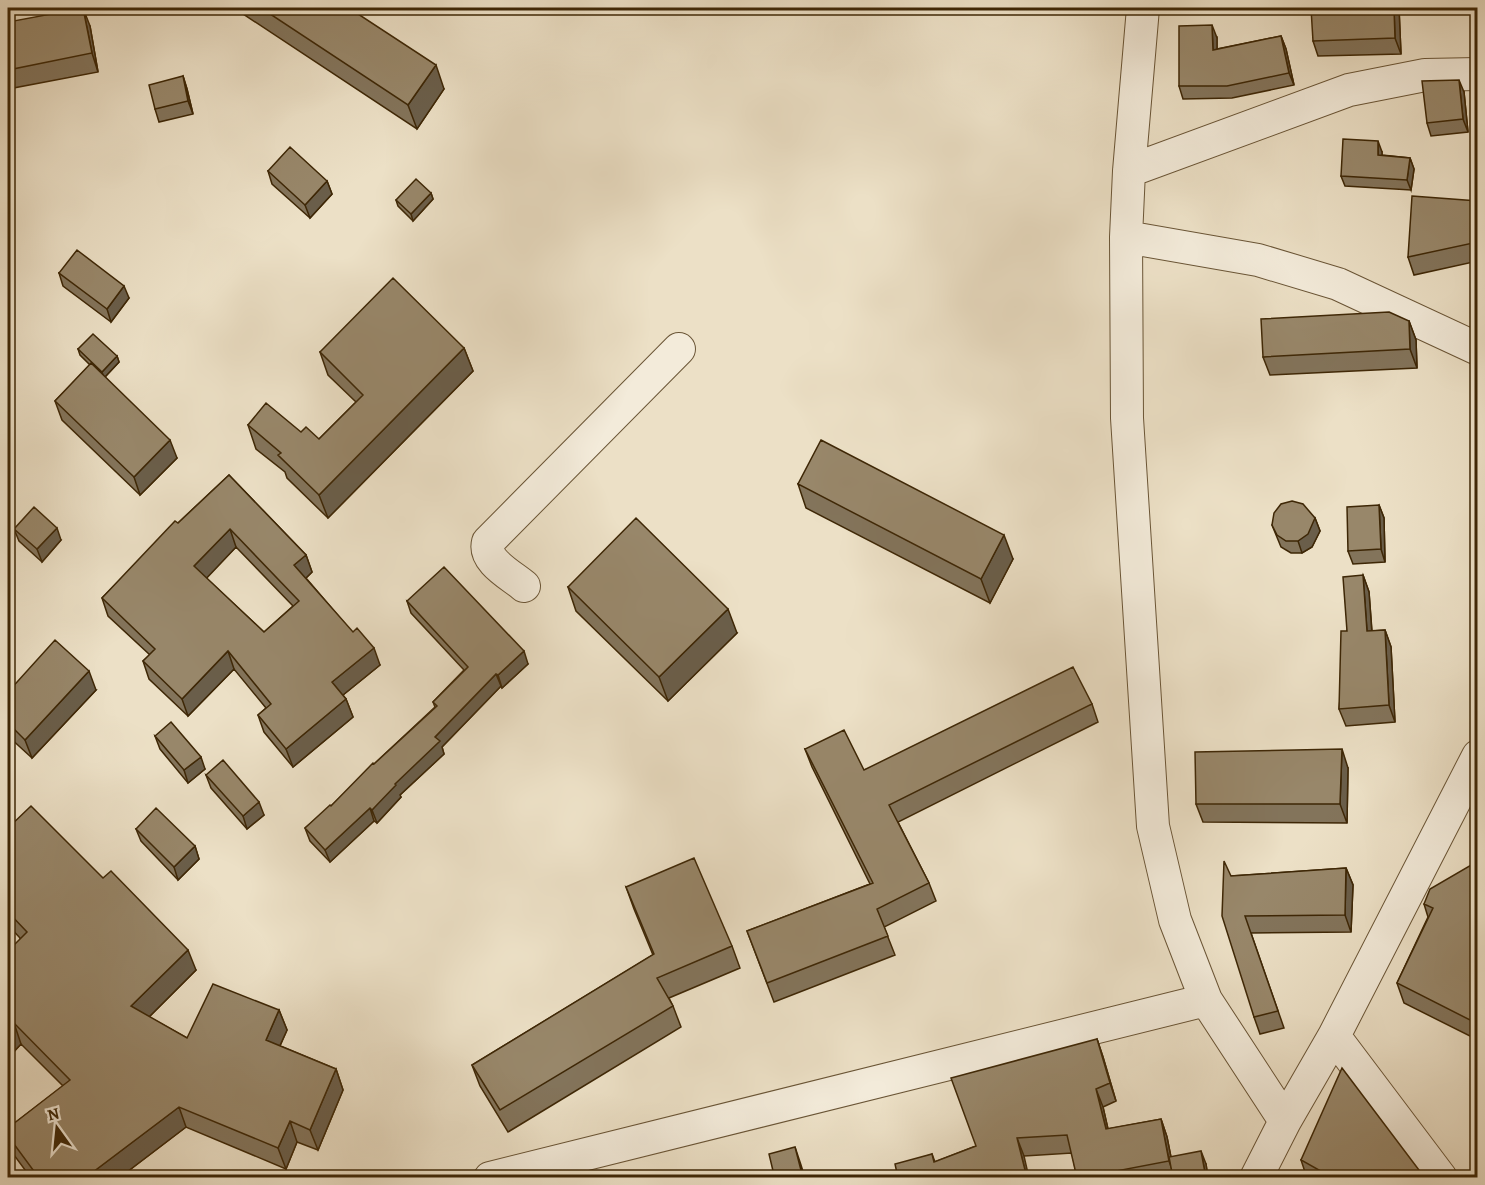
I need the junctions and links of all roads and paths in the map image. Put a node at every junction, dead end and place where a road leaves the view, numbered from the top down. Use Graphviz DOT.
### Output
graph roads {
  1 [pos="1143,8"];
  2 [pos="1478,74"];
  3 [pos="1130,171"];
  4 [pos="1126,237"];
  5 [pos="679,349"];
  6 [pos="1478,349"];
  7 [pos="524,586"];
  8 [pos="1478,756"];
  9 [pos="1206,1000"];
  10 [pos="1334,1036"];
  11 [pos="1285,1121"];
  12 [pos="560,1168"];
  13 [pos="490,1178"];
  14 [pos="1256,1178"];
  15 [pos="1441,1178"];
  1 -- 3 [label="street"];
  2 -- 3 [label="street"];
  3 -- 4 [label="street"];
  4 -- 6 [label="street"];
  4 -- 9 [label="street"];
  5 -- 7 [label="street"];
  8 -- 10 [label="street"];
  9 -- 11 [label="street"];
  9 -- 12 [label="street"];
  10 -- 11 [label="street"];
  10 -- 15 [label="street"];
  11 -- 14 [label="street"];
  12 -- 13 [label="street"];
}
